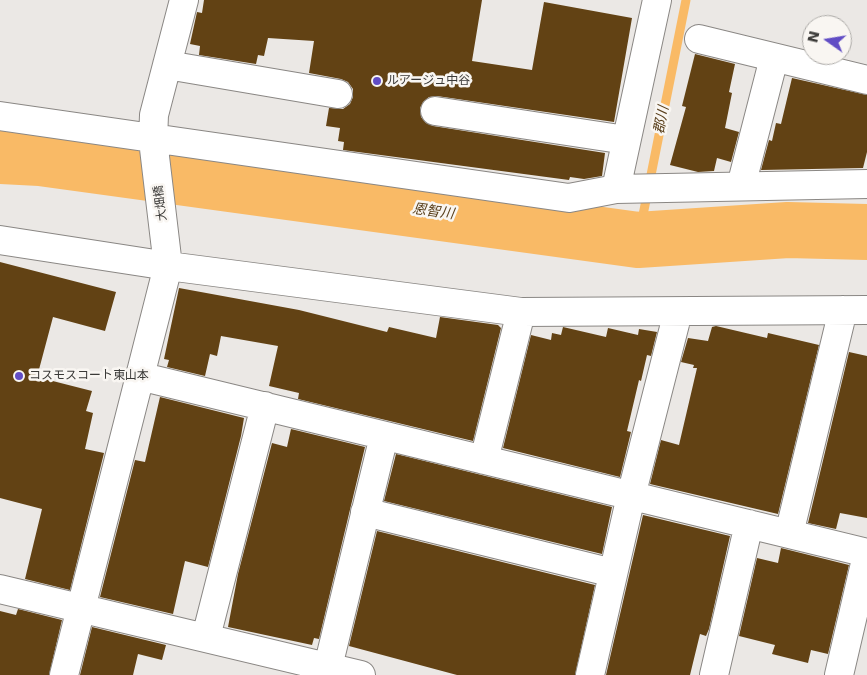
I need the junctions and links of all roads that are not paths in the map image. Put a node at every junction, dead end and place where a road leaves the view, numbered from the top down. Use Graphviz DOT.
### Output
graph roads {
  1 [pos="184,0"];
  2 [pos="655,0"];
  3 [pos="700,39"];
  4 [pos="774,58"];
  5 [pos="167,65"];
  6 [pos="867,80"];
  7 [pos="338,94"];
  8 [pos="435,111"];
  9 [pos="0,116"];
  10 [pos="153,140"];
  11 [pos="626,140"];
  12 [pos="867,184"];
  13 [pos="740,186"];
  14 [pos="623,189"];
  15 [pos="0,240"];
  16 [pos="168,266"];
  17 [pos="855,310"];
  18 [pos="521,312"];
  19 [pos="678,312"];
  20 [pos="139,376"];
  21 [pos="265,406"];
  22 [pos="384,436"];
  23 [pos="484,460"];
  24 [pos="631,496"];
  25 [pos="365,512"];
  26 [pos="749,524"];
  27 [pos="789,534"];
  28 [pos="867,554"];
  29 [pos="613,573"];
  30 [pos="0,589"];
  31 [pos="80,608"];
  32 [pos="206,638"];
  33 [pos="327,671"];
  34 [pos="64,675"];
  35 [pos="361,675"];
  36 [pos="590,675"];
  37 [pos="714,675"];
  38 [pos="839,675"];
  1 -- 5 [label="street, 大畑橋"];
  2 -- 11 [label="street"];
  3 -- 4 [label="street"];
  4 -- 6 [label="street"];
  4 -- 13 [label="street"];
  5 -- 7 [label="street"];
  5 -- 10 [label="street, 大畑橋"];
  8 -- 11 [label="street"];
  9 -- 10 [label="street"];
  10 -- 14 [label="street"];
  10 -- 16 [label="street, 大畑橋"];
  11 -- 14 [label="street"];
  12 -- 13 [label="street"];
  13 -- 14 [label="street"];
  15 -- 16 [label="street"];
  16 -- 18 [label="street"];
  16 -- 20 [label="street"];
  17 -- 19 [label="street"];
  17 -- 27 [label="street"];
  18 -- 19 [label="street"];
  18 -- 23 [label="street"];
  19 -- 24 [label="street"];
  20 -- 21 [label="street"];
  20 -- 31 [label="street"];
  21 -- 22 [label="street"];
  21 -- 32 [label="street"];
  22 -- 23 [label="street"];
  22 -- 25 [label="street"];
  23 -- 24 [label="street"];
  24 -- 26 [label="street"];
  24 -- 29 [label="street"];
  25 -- 29 [label="street"];
  25 -- 33 [label="street"];
  26 -- 27 [label="street"];
  26 -- 37 [label="street"];
  27 -- 28 [label="street"];
  28 -- 38 [label="street"];
  29 -- 36 [label="street"];
  30 -- 31 [label="street"];
  31 -- 32 [label="street"];
  31 -- 34 [label="street"];
  32 -- 33 [label="street"];
  33 -- 35 [label="street"];
}
